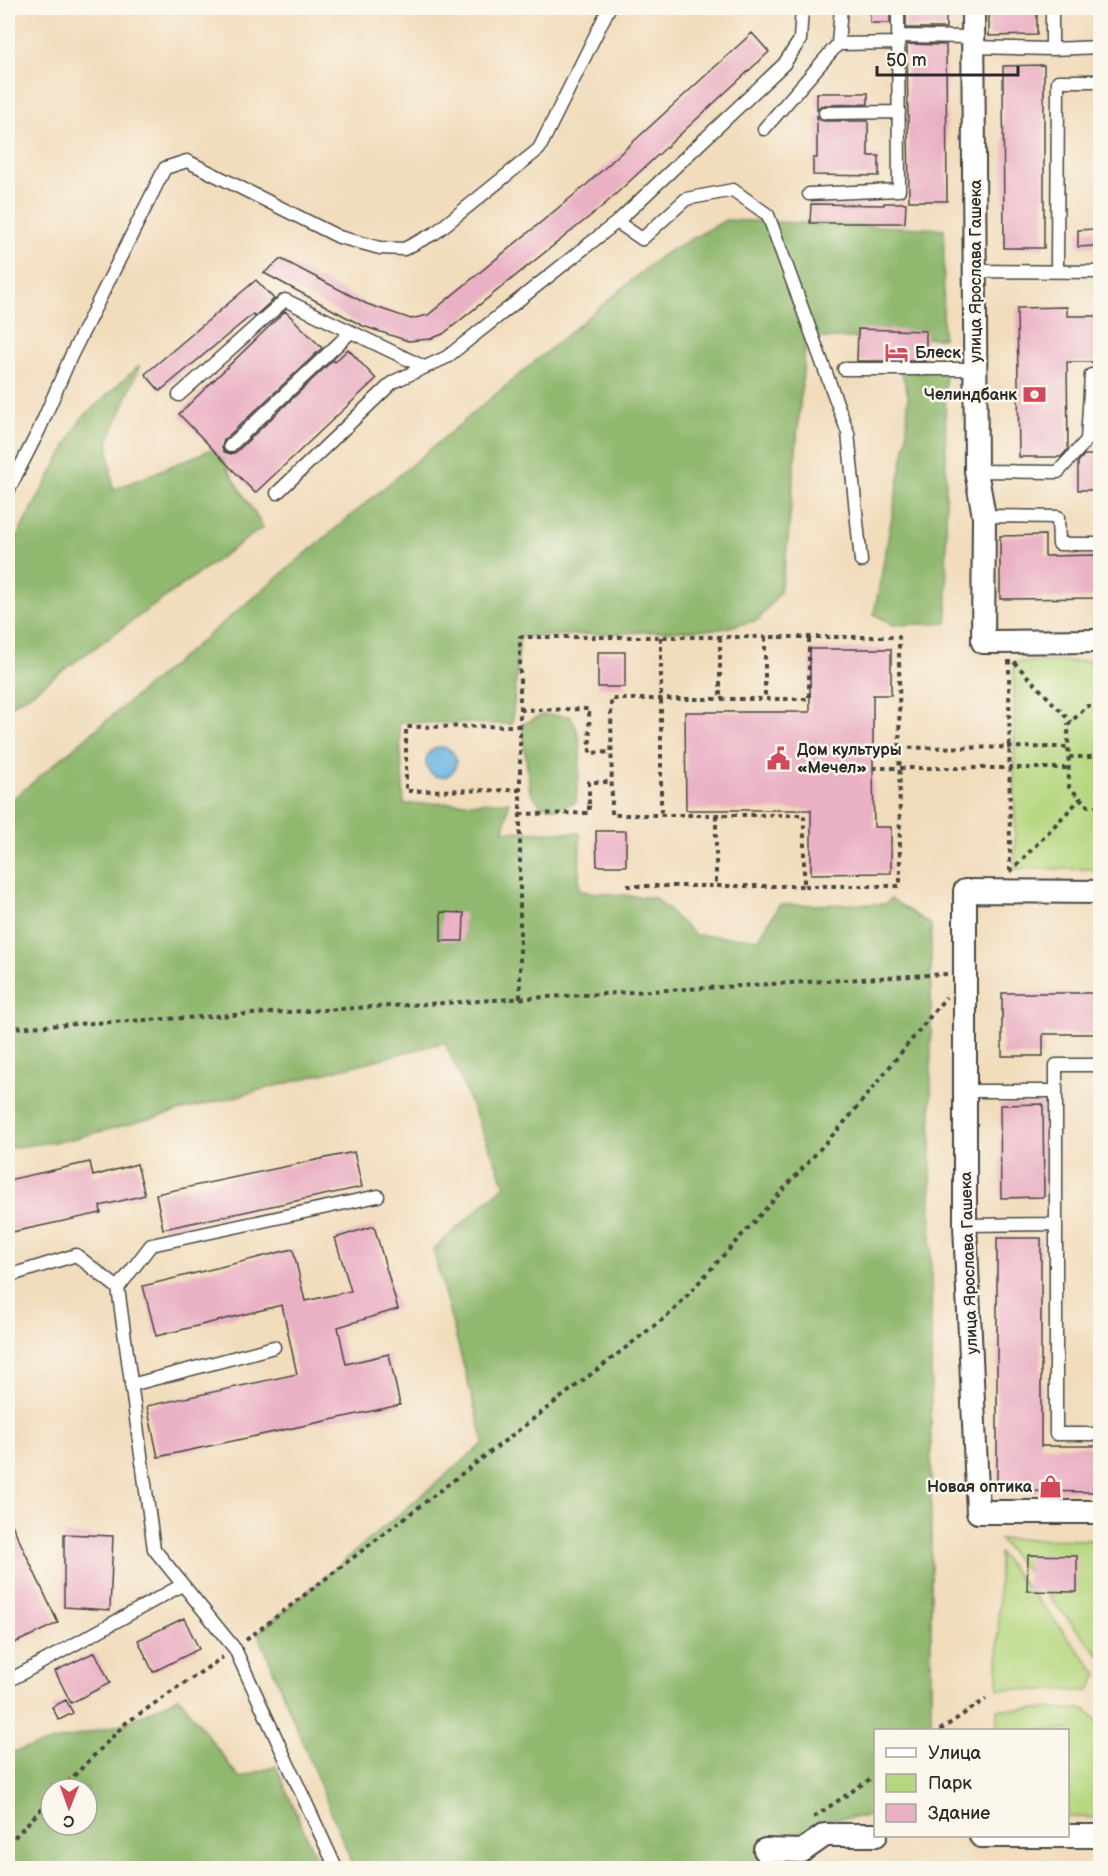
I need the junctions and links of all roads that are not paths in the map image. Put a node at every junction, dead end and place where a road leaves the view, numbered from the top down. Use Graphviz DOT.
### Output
graph roads {
  1 [pos="609,8"];
  2 [pos="802,8"];
  3 [pos="841,8"];
  4 [pos="898,8"];
  5 [pos="973,8"];
  6 [pos="1052,8"];
  7 [pos="898,39"];
  8 [pos="974,42"];
  9 [pos="838,44"];
  10 [pos="1101,47"];
  11 [pos="1052,49"];
  12 [pos="1101,81"];
  13 [pos="898,112"];
  14 [pos="825,113"];
  15 [pos="764,129"];
  16 [pos="809,194"];
  17 [pos="617,222"];
  18 [pos="975,271"];
  19 [pos="1057,271"];
  20 [pos="1101,272"];
  21 [pos="351,332"];
  22 [pos="424,367"];
  23 [pos="844,369"];
  24 [pos="976,369"];
  25 [pos="1091,375"];
  26 [pos="179,395"];
  27 [pos="230,446"];
  28 [pos="976,471"];
  29 [pos="8,491"];
  30 [pos="277,493"];
  31 [pos="984,516"];
  32 [pos="1101,544"];
  33 [pos="861,561"];
  34 [pos="1101,641"];
  35 [pos="1101,892"];
  36 [pos="1101,1065"];
  37 [pos="964,1091"];
  38 [pos="1056,1091"];
  39 [pos="378,1196"];
  40 [pos="1056,1224"];
  41 [pos="965,1225"];
  42 [pos="8,1276"];
  43 [pos="118,1288"];
  44 [pos="274,1347"];
  45 [pos="131,1385"];
  46 [pos="1101,1434"];
  47 [pos="1101,1512"];
  48 [pos="182,1585"];
  49 [pos="8,1681"];
  50 [pos="874,1835"];
  51 [pos="1069,1836"];
  52 [pos="1101,1836"];
  53 [pos="764,1859"];
  54 [pos="336,1869"];
  1 -- 29 [label="lane"];
  2 -- 17 [label="lane"];
  3 -- 9 [label="lane"];
  4 -- 7 [label="lane"];
  5 -- 8 [label="street, улица Ярослава Гашека"];
  6 -- 11 [label="lane"];
  7 -- 8 [label="lane"];
  7 -- 9 [label="lane"];
  7 -- 13 [label="lane"];
  8 -- 11 [label="lane"];
  8 -- 18 [label="street, улица Ярослава Гашека"];
  9 -- 15 [label="lane"];
  10 -- 11 [label="lane"];
  12 -- 19 [label="lane"];
  13 -- 14 [label="lane"];
  13 -- 16 [label="lane"];
  17 -- 22 [label="lane"];
  17 -- 33 [label="lane"];
  18 -- 19 [label="lane"];
  18 -- 24 [label="street, улица Ярослава Гашека"];
  19 -- 20 [label="lane"];
  21 -- 22 [label="lane"];
  21 -- 26 [label="lane"];
  21 -- 27 [label="lane"];
  22 -- 30 [label="lane"];
  23 -- 24 [label="lane"];
  24 -- 28 [label="street, улица Ярослава Гашека"];
  25 -- 28 [label="lane"];
  28 -- 31 [label="street, улица Ярослава Гашека"];
  31 -- 32 [label="lane"];
  31 -- 34 [label="street, улица Ярослава Гашека"];
  35 -- 37 [label="street, улица Ярослава Гашека"];
  36 -- 38 [label="lane"];
  37 -- 38 [label="lane"];
  37 -- 41 [label="street, улица Ярослава Гашека"];
  38 -- 40 [label="lane"];
  39 -- 43 [label="lane"];
  40 -- 41 [label="lane"];
  40 -- 46 [label="lane"];
  41 -- 47 [label="street, улица Ярослава Гашека"];
  42 -- 43 [label="lane"];
  43 -- 45 [label="lane"];
  44 -- 45 [label="lane"];
  45 -- 48 [label="lane"];
  48 -- 49 [label="lane"];
  48 -- 54 [label="lane"];
  50 -- 53 [label="street"];
  51 -- 52 [label="street"];
}
